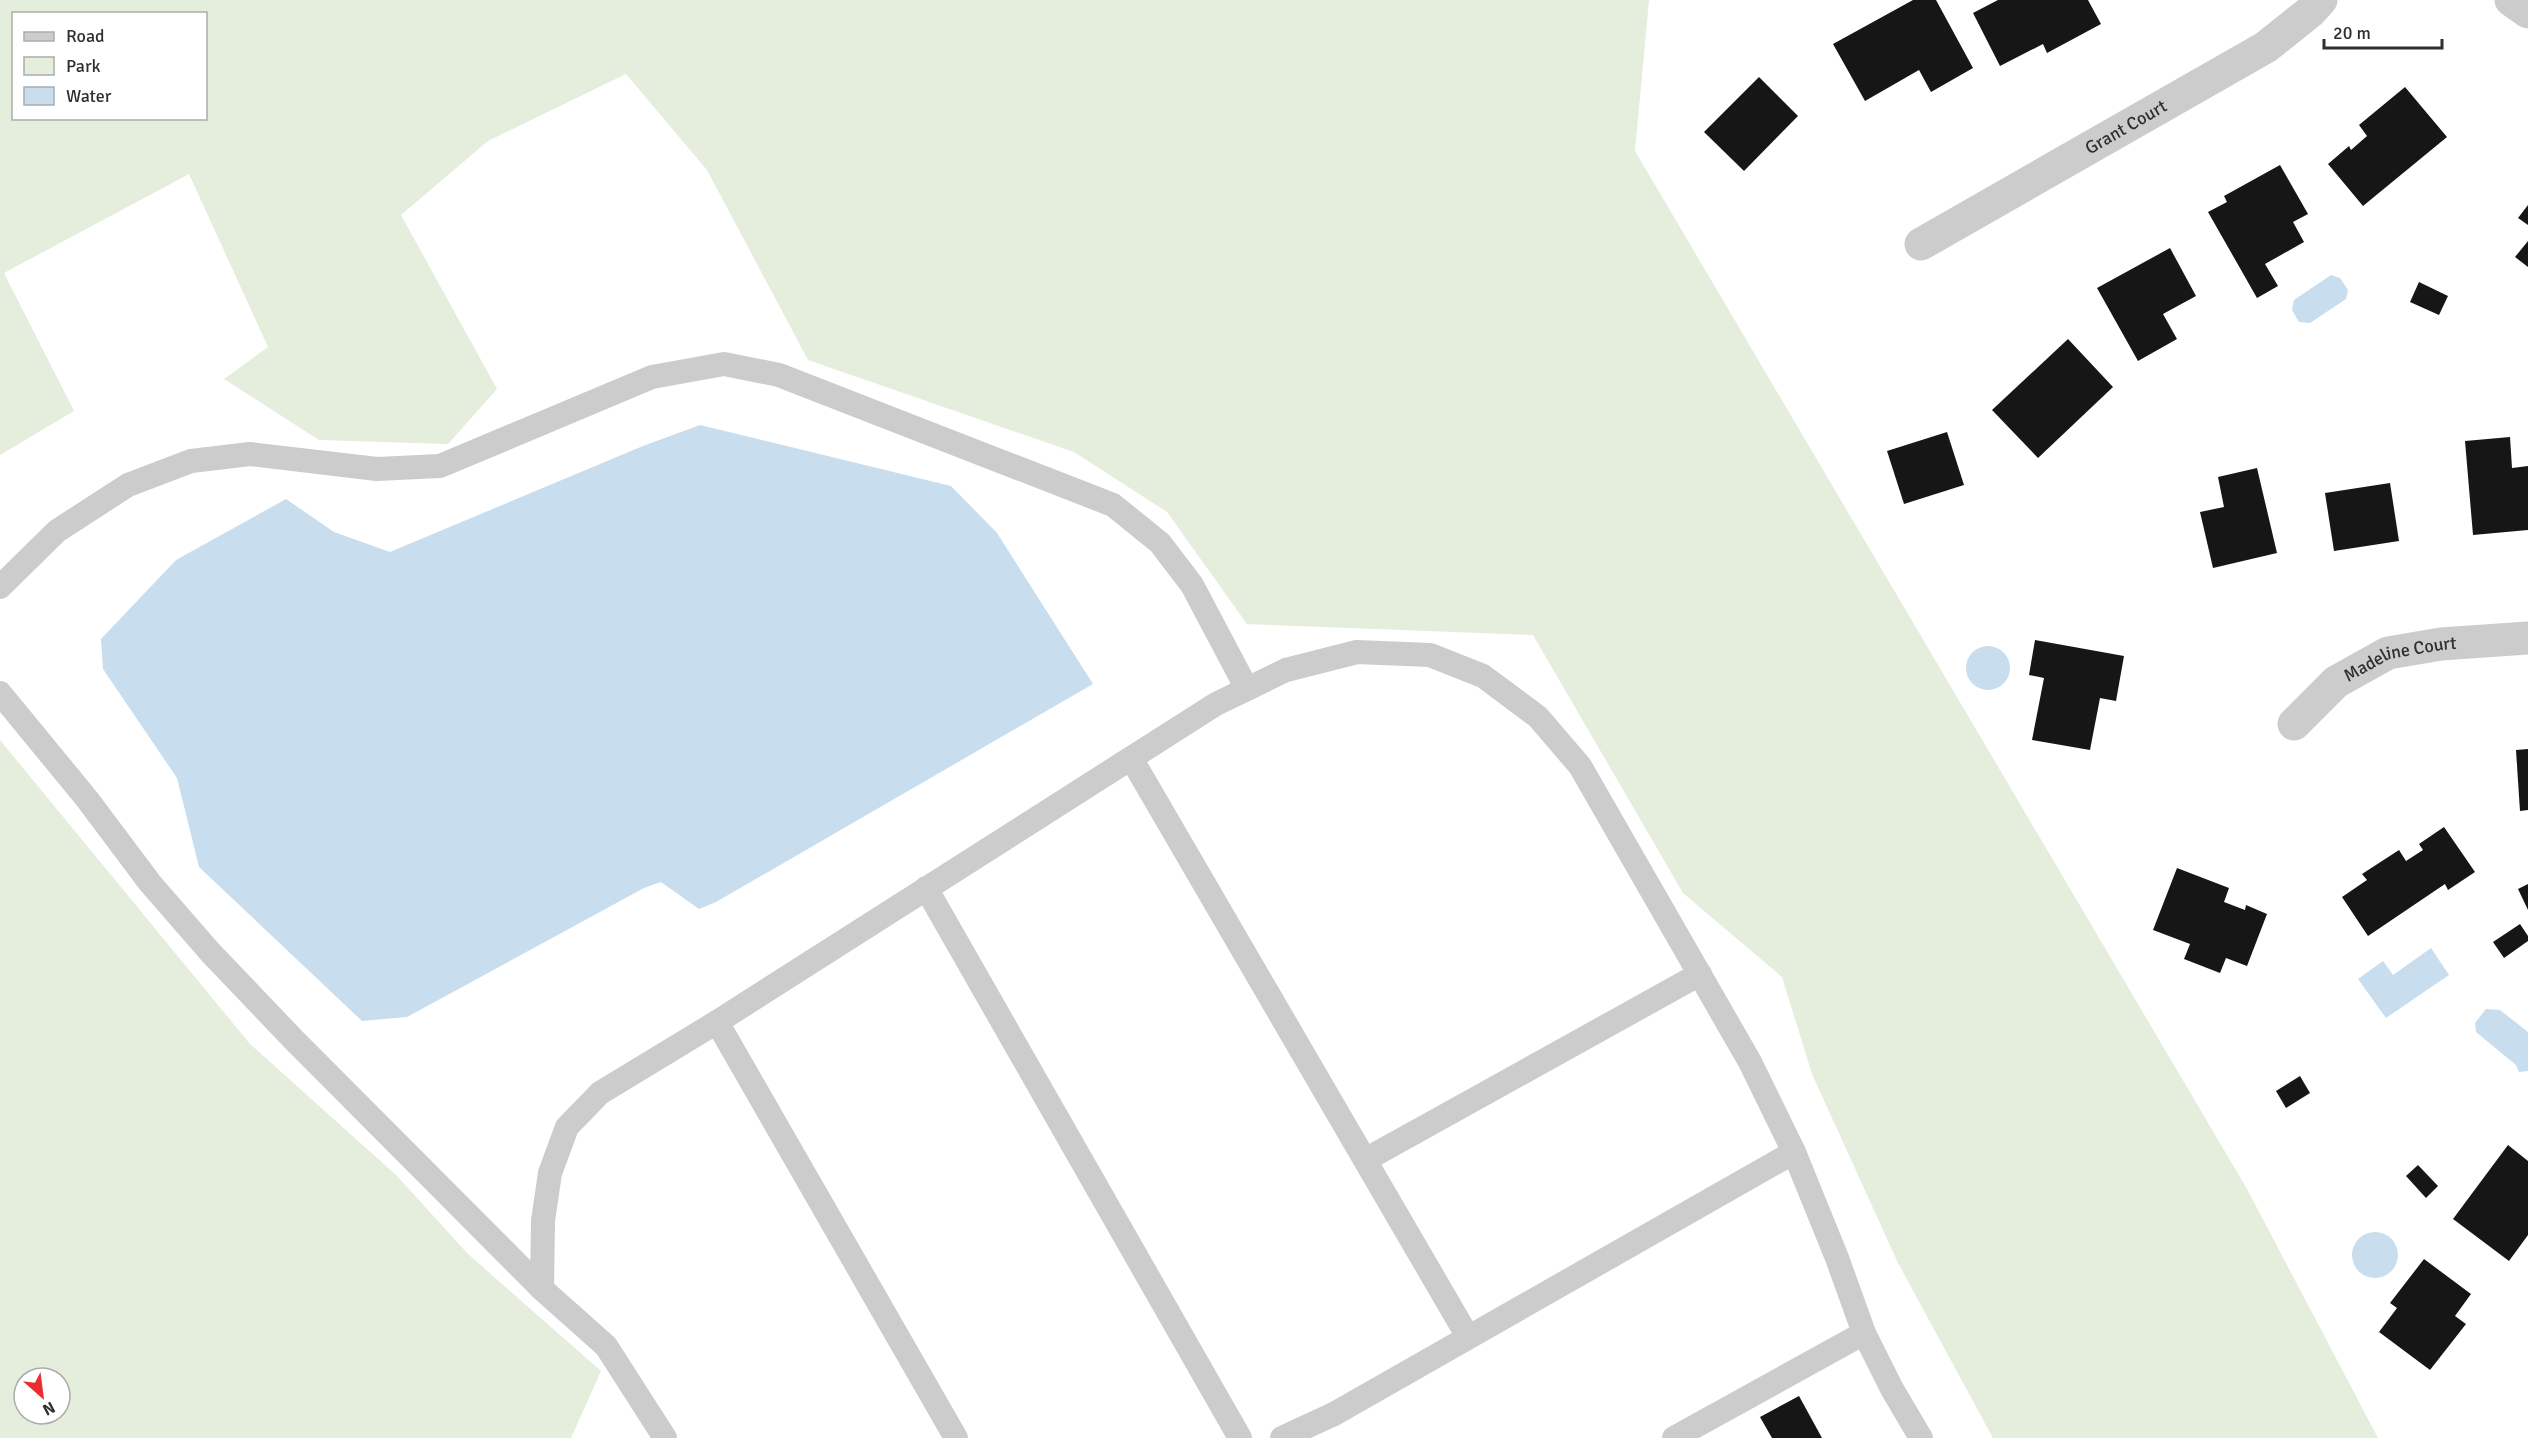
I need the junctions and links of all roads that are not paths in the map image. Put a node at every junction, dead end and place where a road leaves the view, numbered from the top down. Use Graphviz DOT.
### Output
graph roads {
  1 [pos="2321,0"];
  2 [pos="2511,0"];
  3 [pos="2528,12"];
  4 [pos="1921,244"];
  5 [pos="0,587"];
  6 [pos="2528,638"];
  7 [pos="1247,689"];
  8 [pos="0,693"];
  9 [pos="2294,724"];
  10 [pos="1131,758"];
  11 [pos="926,888"];
  12 [pos="1700,974"];
  13 [pos="717,1022"];
  14 [pos="1794,1152"];
  15 [pos="1365,1160"];
  16 [pos="542,1289"];
  17 [pos="1864,1332"];
  18 [pos="1468,1337"];
  19 [pos="665,1438"];
  20 [pos="956,1438"];
  21 [pos="1240,1438"];
  22 [pos="1282,1438"];
  23 [pos="1674,1438"];
  24 [pos="1921,1438"];
  1 -- 4 [label="street, Grant Court"];
  2 -- 3 [label="street"];
  5 -- 7 [label="lane"];
  6 -- 9 [label="street, Madeline Court"];
  7 -- 10 [label="lane"];
  7 -- 12 [label="lane"];
  8 -- 16 [label="lane"];
  10 -- 11 [label="lane"];
  10 -- 15 [label="lane"];
  11 -- 13 [label="lane"];
  11 -- 21 [label="lane"];
  12 -- 14 [label="lane"];
  12 -- 15 [label="lane"];
  13 -- 16 [label="lane"];
  13 -- 20 [label="lane"];
  14 -- 17 [label="lane"];
  14 -- 18 [label="lane"];
  15 -- 18 [label="lane"];
  16 -- 19 [label="lane"];
  17 -- 23 [label="lane"];
  17 -- 24 [label="lane"];
  18 -- 22 [label="lane"];
}
